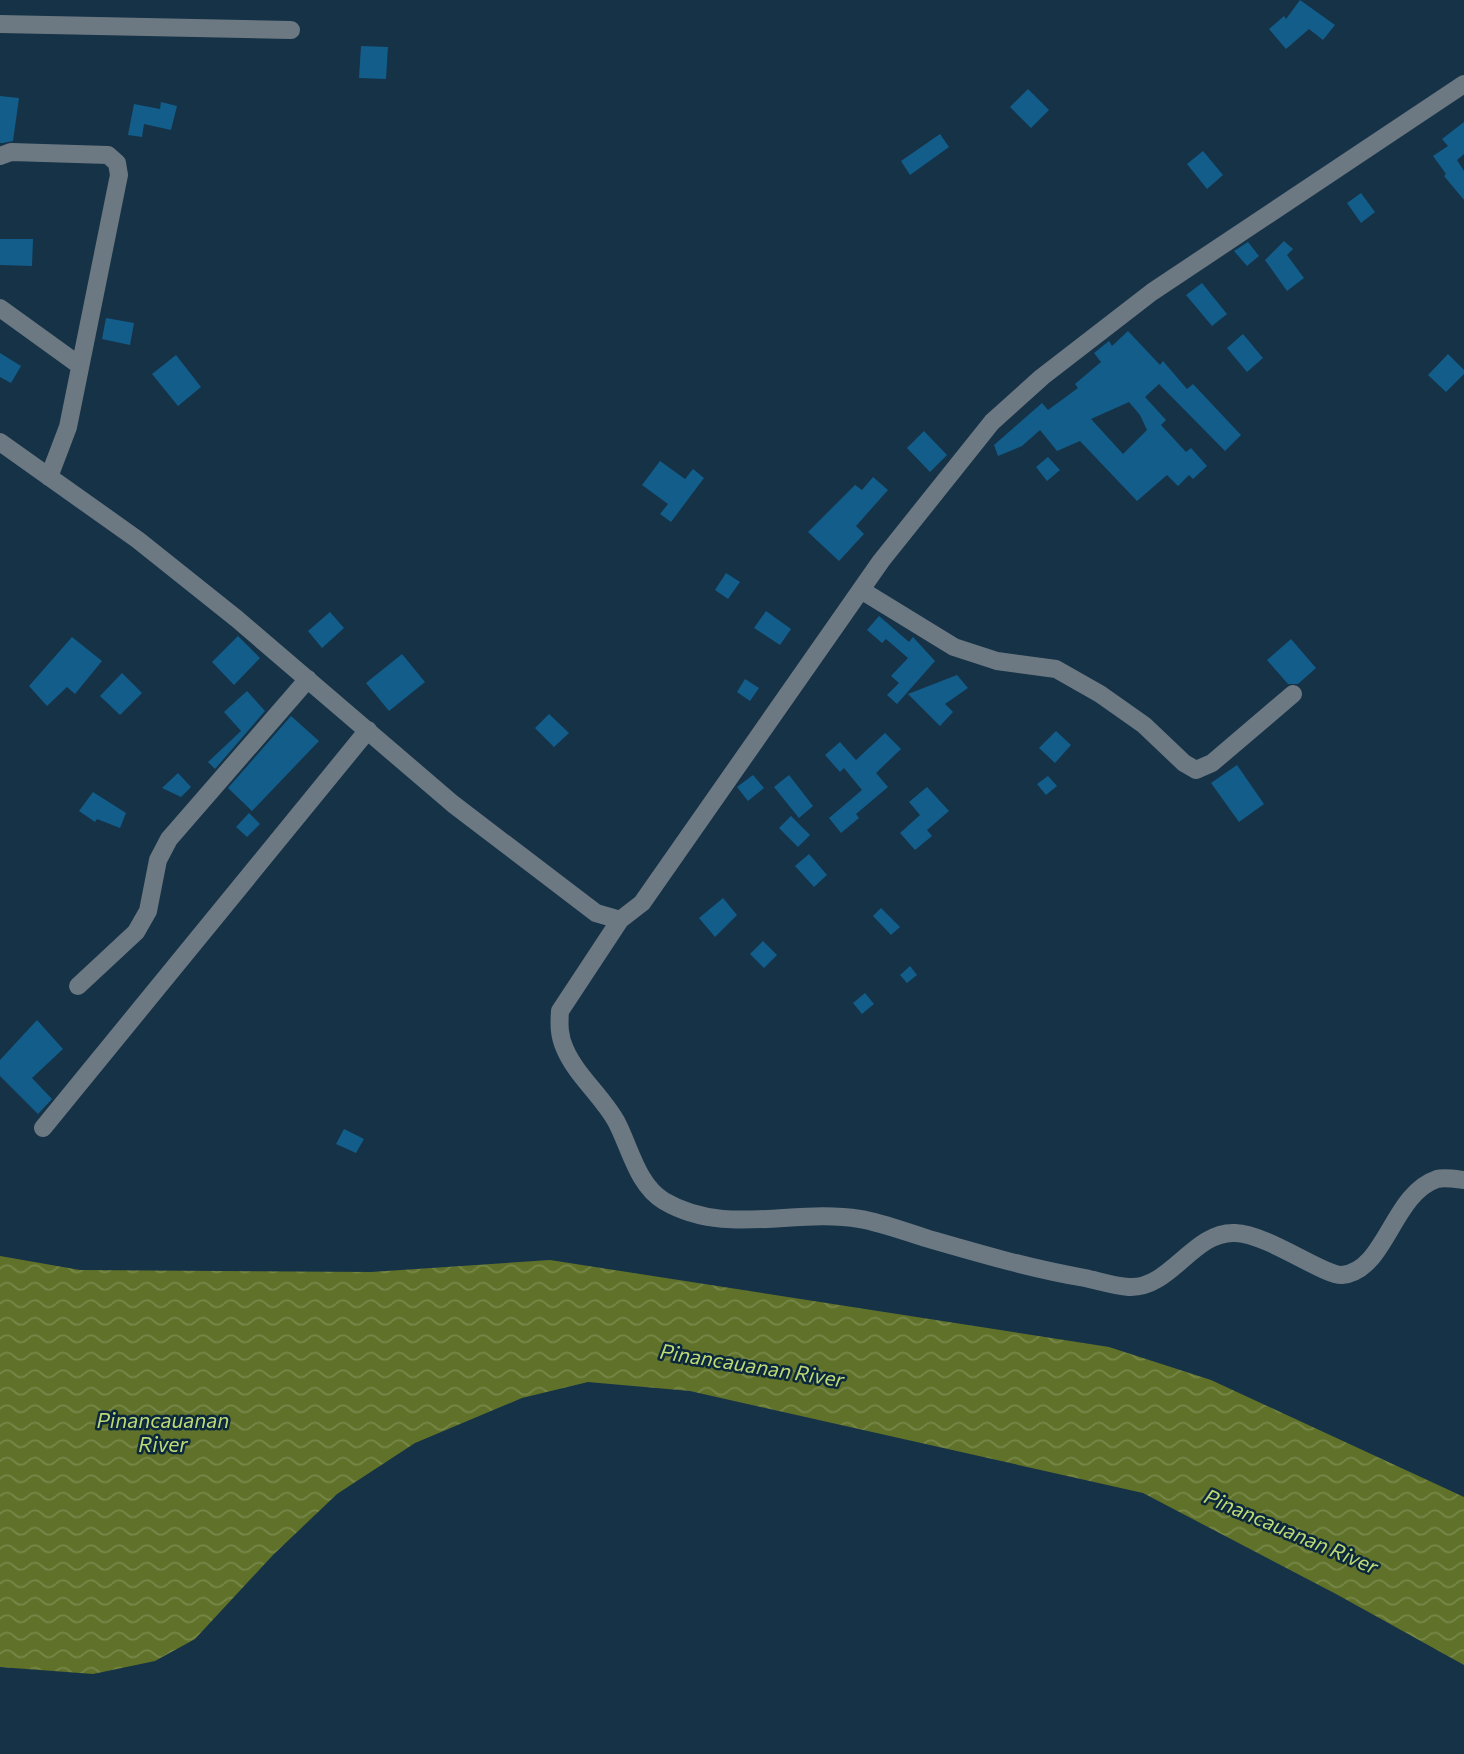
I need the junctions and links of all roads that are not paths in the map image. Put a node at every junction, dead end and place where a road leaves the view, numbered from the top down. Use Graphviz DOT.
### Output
graph roads {
  1 [pos="0,24"];
  2 [pos="290,30"];
  3 [pos="1464,84"];
  4 [pos="0,156"];
  5 [pos="0,308"];
  6 [pos="79,365"];
  7 [pos="0,442"];
  8 [pos="49,477"];
  9 [pos="861,590"];
  10 [pos="308,679"];
  11 [pos="1293,694"];
  12 [pos="368,730"];
  13 [pos="620,920"];
  14 [pos="78,986"];
  15 [pos="43,1128"];
  16 [pos="1464,1180"];
  1 -- 2 [label="street"];
  3 -- 9 [label="street"];
  4 -- 6 [label="street"];
  5 -- 6 [label="street"];
  6 -- 8 [label="street"];
  7 -- 8 [label="street"];
  8 -- 10 [label="street"];
  9 -- 11 [label="street"];
  9 -- 13 [label="street"];
  10 -- 12 [label="street"];
  10 -- 14 [label="street"];
  12 -- 13 [label="street"];
  12 -- 15 [label="street"];
  13 -- 16 [label="street"];
}
